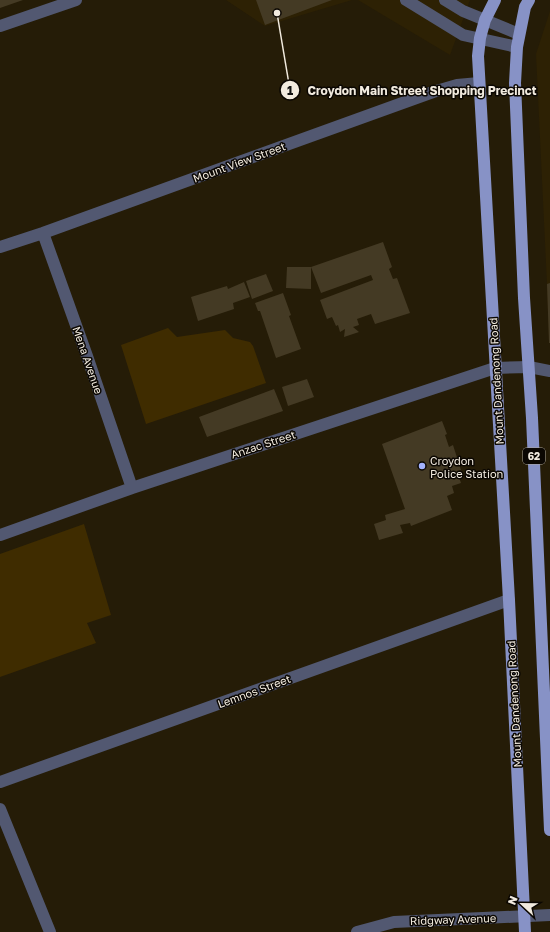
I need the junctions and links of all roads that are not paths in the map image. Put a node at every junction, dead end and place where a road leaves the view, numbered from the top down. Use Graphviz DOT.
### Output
graph roads {
  1 [pos="76,0"];
  2 [pos="406,0"];
  3 [pos="445,0"];
  4 [pos="495,0"];
  5 [pos="529,0"];
  6 [pos="484,20"];
  7 [pos="0,26"];
  8 [pos="519,34"];
  9 [pos="480,38"];
  10 [pos="517,47"];
  11 [pos="479,83"];
  12 [pos="43,233"];
  13 [pos="0,247"];
  14 [pos="529,367"];
  15 [pos="495,368"];
  16 [pos="550,371"];
  17 [pos="132,488"];
  18 [pos="0,535"];
  19 [pos="509,600"];
  20 [pos="0,782"];
  21 [pos="0,809"];
  22 [pos="550,830"];
  23 [pos="550,915"];
  24 [pos="525,916"];
  25 [pos="50,932"];
  26 [pos="357,932"];
  27 [pos="525,932"];
  1 -- 7 [label="street"];
  2 -- 9 [label="street"];
  3 -- 6 [label="street"];
  4 -- 6 [label="main road, Mount Dandenong Road"];
  5 -- 8 [label="main road, 62"];
  6 -- 8 [label="street"];
  6 -- 9 [label="main road, Mount Dandenong Road"];
  8 -- 10 [label="main road, 62"];
  9 -- 10 [label="street"];
  9 -- 11 [label="main road, Mount Dandenong Road"];
  10 -- 14 [label="main road, 62"];
  11 -- 12 [label="street, Mount View Street"];
  11 -- 15 [label="main road, Mount Dandenong Road"];
  12 -- 13 [label="street, Mount View Street"];
  12 -- 17 [label="street, Mena Avenue"];
  14 -- 15 [label="street, Anzac Street"];
  14 -- 16 [label="street, Anzac Street"];
  14 -- 22 [label="main road, 62"];
  15 -- 17 [label="street, Anzac Street"];
  15 -- 19 [label="main road, Mount Dandenong Road"];
  17 -- 18 [label="street, Anzac Street"];
  19 -- 20 [label="street, Lemnos Street"];
  19 -- 24 [label="main road, Mount Dandenong Road"];
  21 -- 25 [label="street"];
  23 -- 24 [label="street, Ridgway Avenue"];
  24 -- 26 [label="street, Ridgway Avenue"];
  24 -- 27 [label="main road, Mount Dandenong Road"];
}
